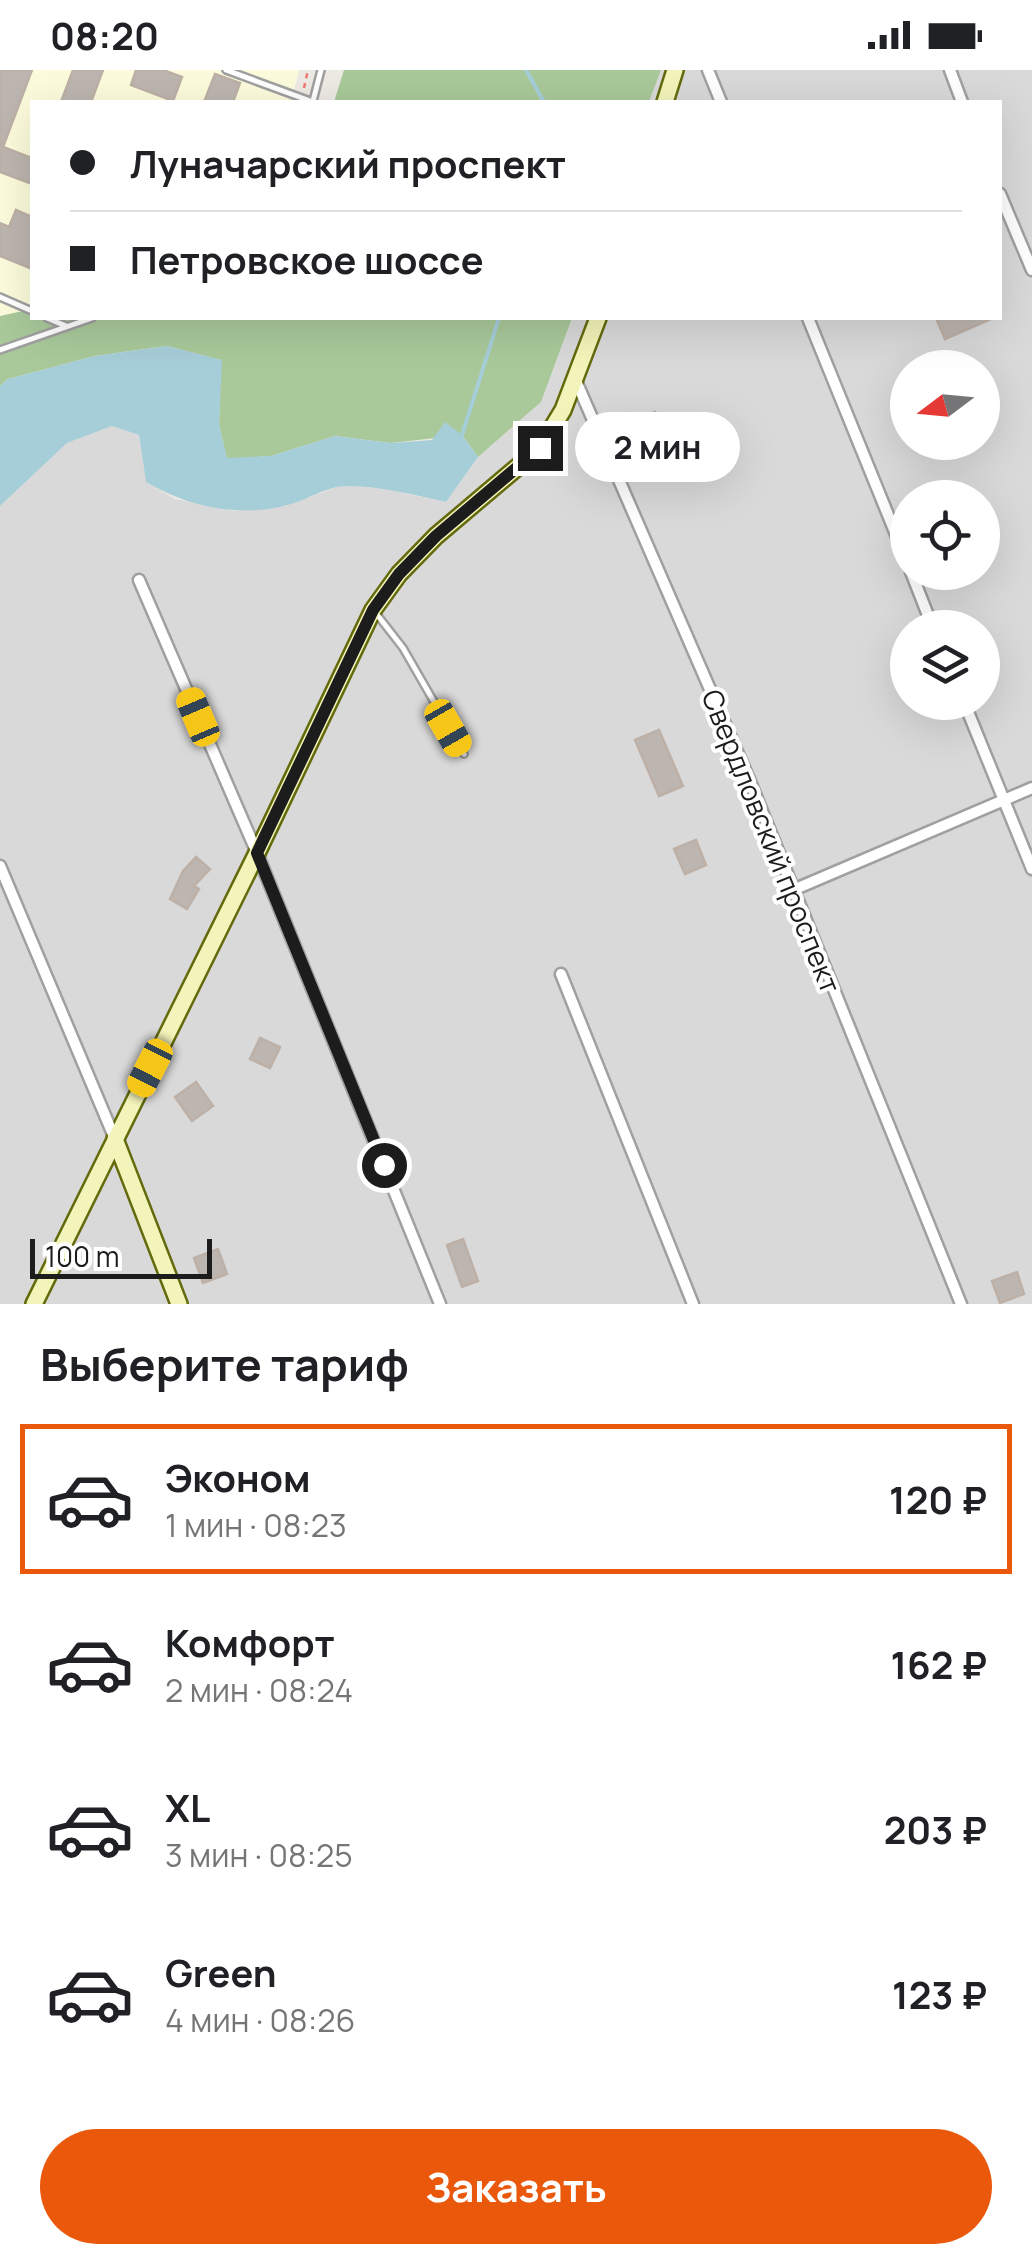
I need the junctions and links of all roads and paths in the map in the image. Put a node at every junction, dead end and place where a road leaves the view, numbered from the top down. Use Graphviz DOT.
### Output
graph roads {
  1 [pos="226,70"];
  2 [pos="308,70"];
  3 [pos="321,70"];
  4 [pos="675,70"];
  5 [pos="708,70"];
  6 [pos="950,70"];
  7 [pos="301,98"];
  8 [pos="307,100"];
  9 [pos="314,100"];
  10 [pos="667,100"];
  11 [pos="720,100"];
  12 [pos="961,100"];
  13 [pos="1002,199"];
  14 [pos="1032,270"];
  15 [pos="0,297"];
  16 [pos="30,310"];
  17 [pos="52,320"];
  18 [pos="87,320"];
  19 [pos="597,320"];
  20 [pos="809,320"];
  21 [pos="69,327"];
  22 [pos="0,350"];
  23 [pos="576,381"];
  24 [pos="890,520"];
  25 [pos="139,580"];
  26 [pos="373,610"];
  27 [pos="971,720"];
  28 [pos="464,754"];
  29 [pos="1032,788"];
  30 [pos="1003,800"];
  31 [pos="257,853"];
  32 [pos="0,866"];
  33 [pos="1032,869"];
  34 [pos="793,890"];
  35 [pos="561,974"];
  36 [pos="115,1139"];
  37 [pos="34,1304"];
  38 [pos="179,1304"];
  39 [pos="440,1304"];
  40 [pos="693,1304"];
  41 [pos="961,1304"];
  1 -- 7 [label="lane"];
  2 -- 7 [label="path"];
  3 -- 9 [label="lane"];
  4 -- 10 [label="street"];
  5 -- 11 [label="street"];
  6 -- 12 [label="street"];
  7 -- 8 [label="lane"];
  13 -- 14 [label="street"];
  15 -- 16 [label="lane"];
  17 -- 21 [label="lane"];
  18 -- 21 [label="lane"];
  19 -- 23 [label="street"];
  20 -- 24 [label="street"];
  21 -- 22 [label="lane"];
  23 -- 26 [label="street"];
  23 -- 34 [label="street, Свердловский проспект"];
  25 -- 31 [label="street"];
  26 -- 28 [label="lane"];
  26 -- 31 [label="street"];
  27 -- 30 [label="street"];
  29 -- 30 [label="street"];
  30 -- 33 [label="street"];
  30 -- 34 [label="street"];
  31 -- 36 [label="street"];
  31 -- 39 [label="street"];
  32 -- 36 [label="street"];
  34 -- 41 [label="street, Свердловский проспект"];
  35 -- 40 [label="street"];
  36 -- 37 [label="street"];
  36 -- 38 [label="street"];
}
